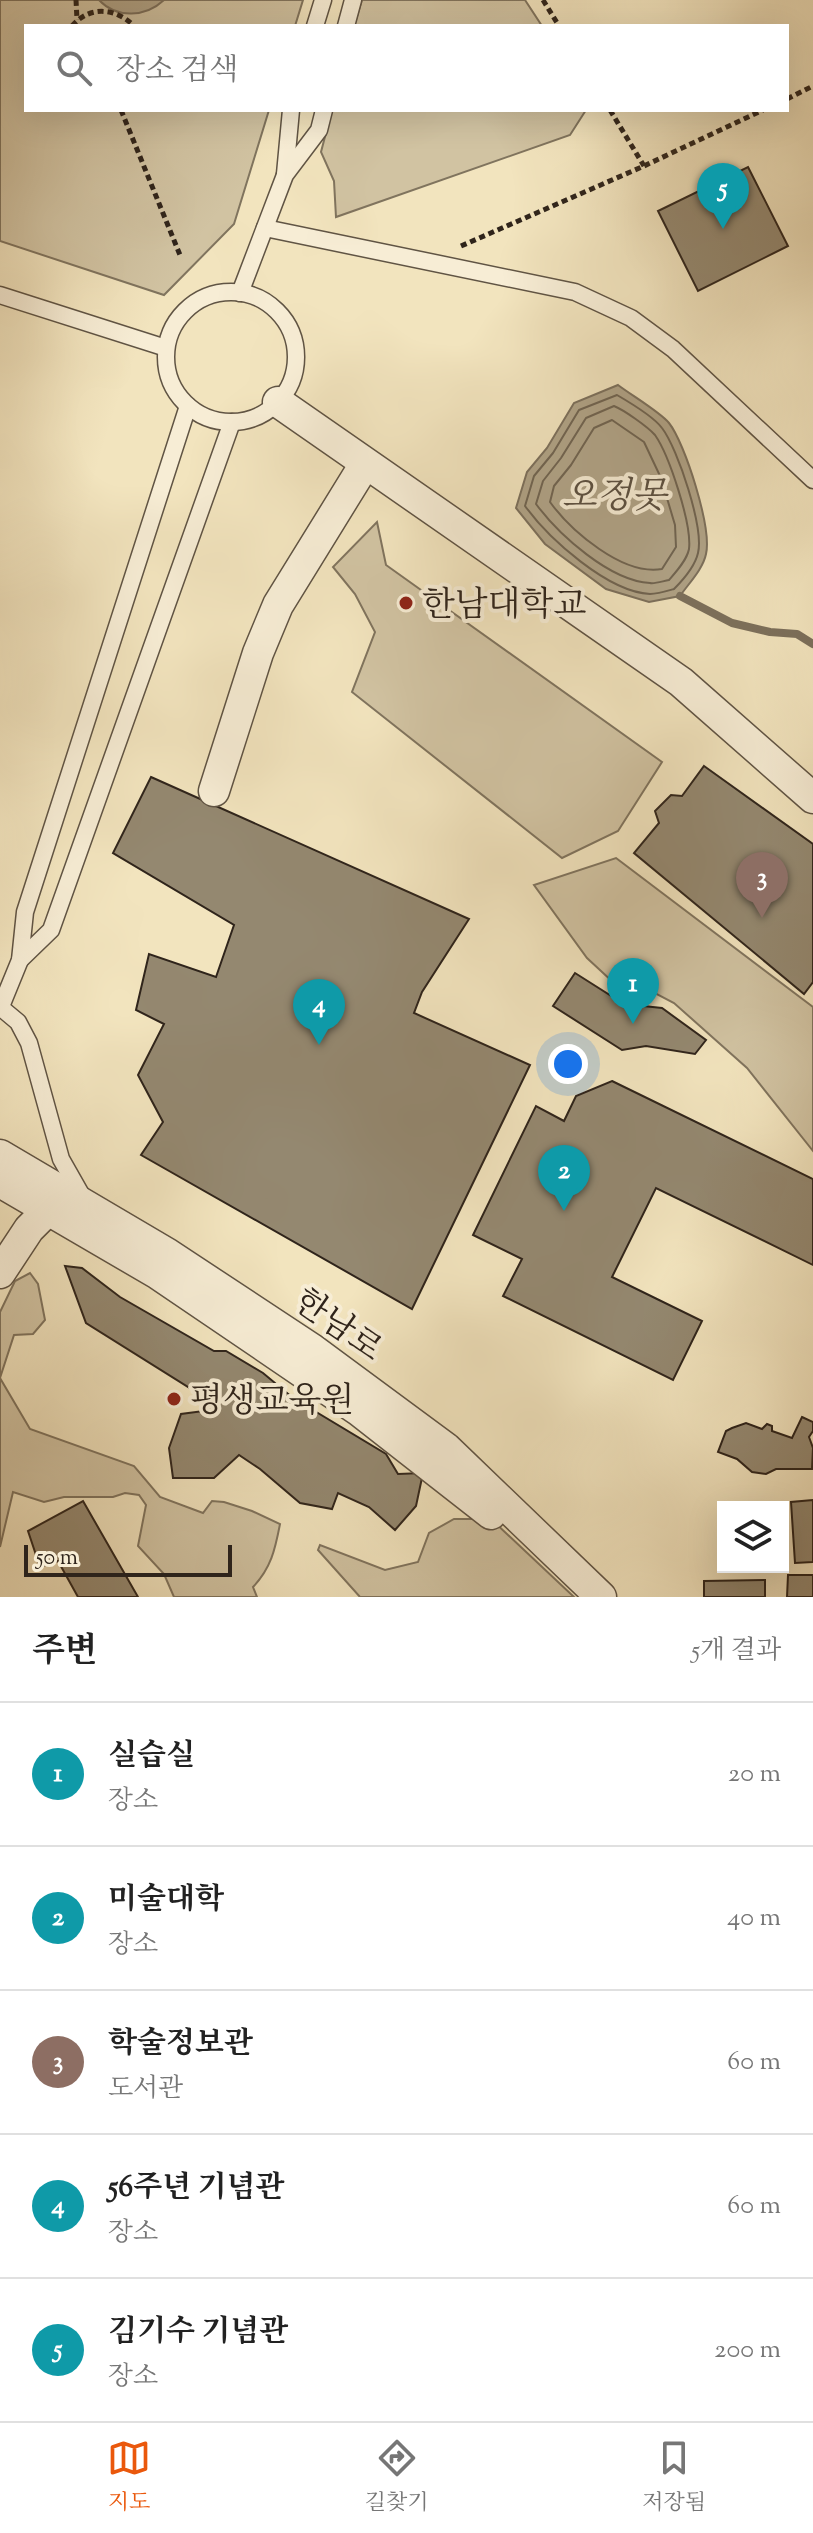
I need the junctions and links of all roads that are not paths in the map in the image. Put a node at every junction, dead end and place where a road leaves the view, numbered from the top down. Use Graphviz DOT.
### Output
graph roads {
  1 [pos="323,0"];
  2 [pos="353,0"];
  3 [pos="316,24"];
  4 [pos="347,24"];
  5 [pos="291,112"];
  6 [pos="324,112"];
  7 [pos="285,175"];
  8 [pos="265,228"];
  9 [pos="240,293"];
  10 [pos="0,295"];
  11 [pos="166,348"];
  12 [pos="278,402"];
  13 [pos="188,406"];
  14 [pos="232,422"];
  15 [pos="365,464"];
  16 [pos="813,480"];
  17 [pos="214,791"];
  18 [pos="813,798"];
  19 [pos="20,960"];
  20 [pos="0,1008"];
  21 [pos="0,1155"];
  22 [pos="0,1182"];
  23 [pos="48,1210"];
  24 [pos="93,1210"];
  25 [pos="0,1273"];
  26 [pos="575,1597"];
  27 [pos="601,1597"];
  1 -- 3 [label="lane"];
  2 -- 4 [label="lane"];
  5 -- 7 [label="lane"];
  6 -- 7 [label="lane"];
  7 -- 8 [label="lane"];
  8 -- 9 [label="lane"];
  8 -- 16 [label="lane"];
  9 -- 11 [label="lane"];
  9 -- 12 [label="lane"];
  10 -- 11 [label="lane"];
  11 -- 13 [label="lane"];
  12 -- 14 [label="lane"];
  12 -- 15 [label="street"];
  13 -- 14 [label="lane"];
  13 -- 19 [label="lane"];
  14 -- 19 [label="lane"];
  15 -- 17 [label="street"];
  15 -- 18 [label="street"];
  19 -- 20 [label="lane"];
  20 -- 24 [label="lane"];
  21 -- 24 [label="street, 한남로"];
  22 -- 23 [label="street, 한남로"];
  23 -- 25 [label="street"];
  23 -- 26 [label="street, 한남로"];
  24 -- 27 [label="street, 한남로"];
}
